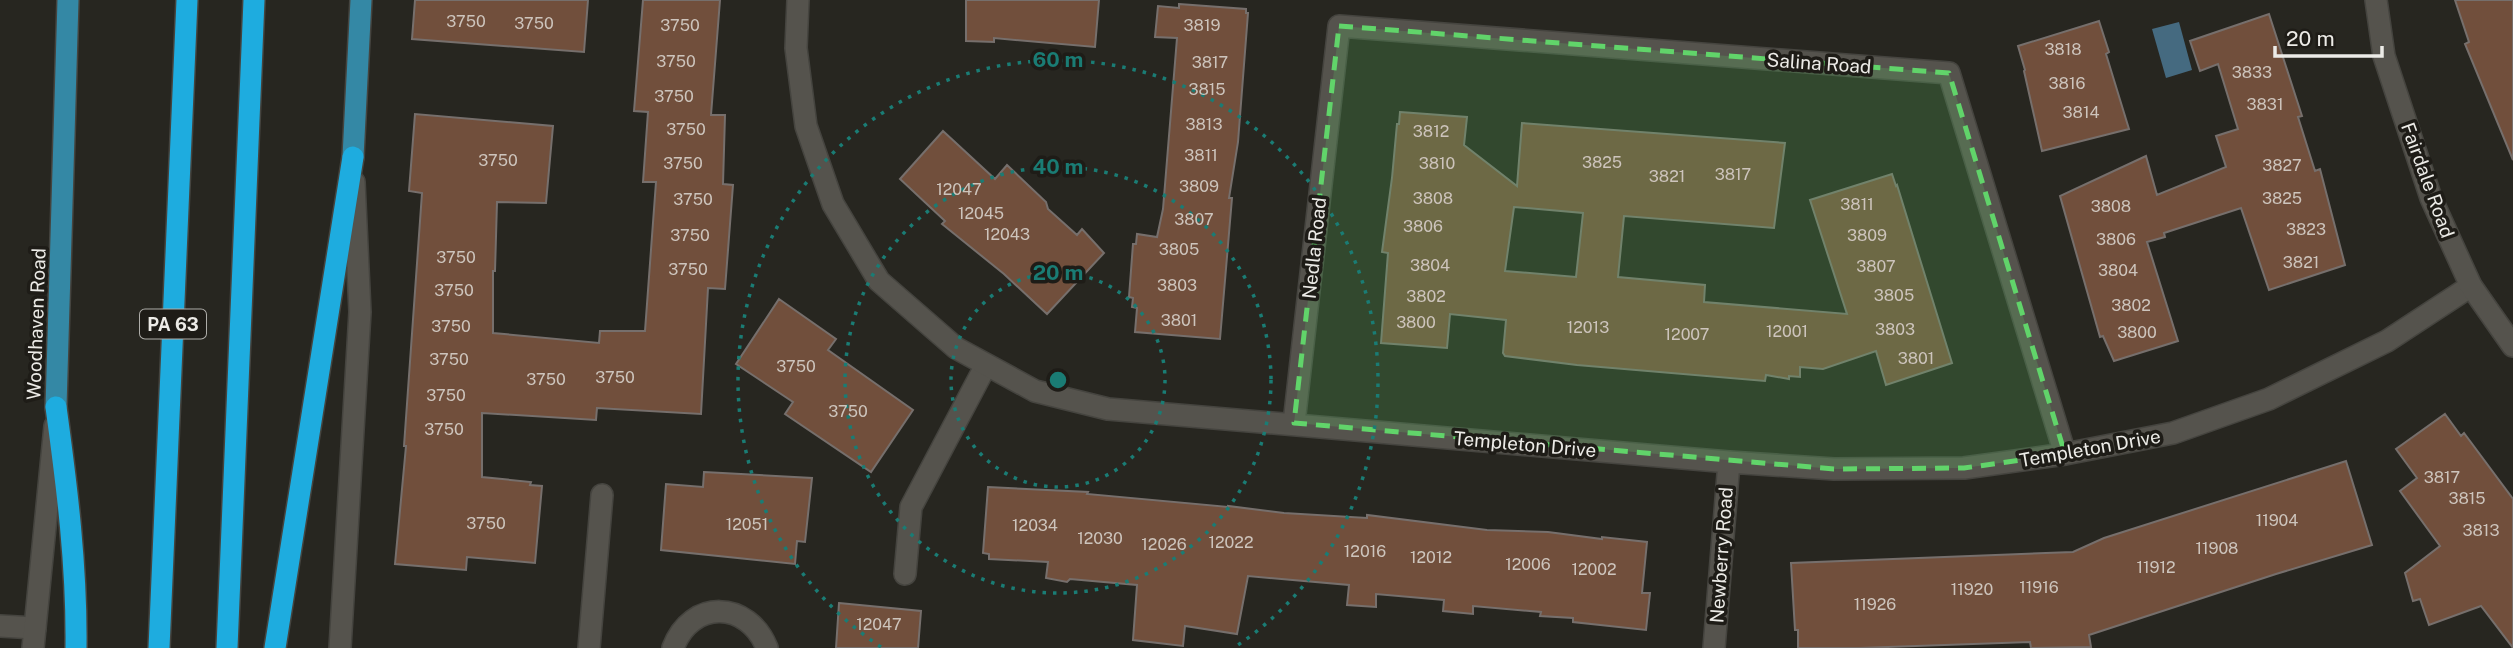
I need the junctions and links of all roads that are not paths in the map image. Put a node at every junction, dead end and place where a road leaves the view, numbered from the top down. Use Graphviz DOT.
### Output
graph roads {
  1 [pos="68,0"];
  2 [pos="187,0"];
  3 [pos="254,0"];
  4 [pos="361,0"];
  5 [pos="798,0"];
  6 [pos="2376,0"];
  7 [pos="1334,72"];
  8 [pos="353,157"];
  9 [pos="2471,286"];
  10 [pos="2513,346"];
  11 [pos="986,365"];
  12 [pos="57,407"];
  13 [pos="1294,423"];
  14 [pos="2065,454"];
  15 [pos="1728,462"];
  16 [pos="602,495"];
  17 [pos="905,574"];
  18 [pos="0,626"];
  19 [pos="34,638"];
  20 [pos="76,648"];
  21 [pos="159,648"];
  22 [pos="227,648"];
  23 [pos="275,648"];
  24 [pos="340,648"];
  25 [pos="589,648"];
  26 [pos="673,648"];
  27 [pos="767,648"];
  28 [pos="1714,648"];
  1 -- 12 [label="main road, Woodhaven Road"];
  2 -- 21 [label="highway, PA 63"];
  3 -- 22 [label="highway"];
  4 -- 8 [label="main road"];
  5 -- 11 [label="street, Templeton Drive"];
  6 -- 9 [label="street, Fairdale Road"];
  7 -- 13 [label="street, Nedla Road"];
  7 -- 14 [label="street, Salina Road"];
  8 -- 23 [label="highway"];
  8 -- 24 [label="street"];
  9 -- 10 [label="street, Fairdale Road"];
  9 -- 14 [label="street, Templeton Drive"];
  11 -- 13 [label="street, Templeton Drive"];
  11 -- 17 [label="street"];
  12 -- 19 [label="street, Woodhaven Road"];
  12 -- 20 [label="highway"];
  13 -- 15 [label="street, Templeton Drive"];
  14 -- 15 [label="street, Templeton Drive"];
  15 -- 28 [label="street, Newberry Road"];
  16 -- 25 [label="street"];
  18 -- 19 [label="street"];
  26 -- 27 [label="street"];
}
